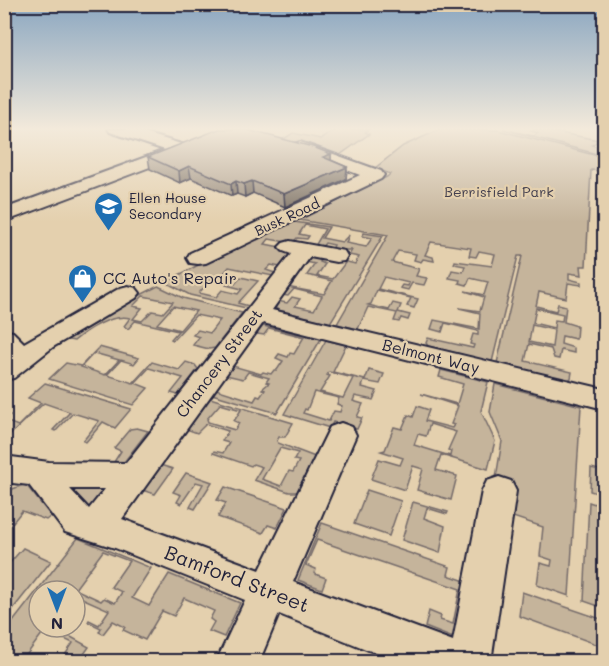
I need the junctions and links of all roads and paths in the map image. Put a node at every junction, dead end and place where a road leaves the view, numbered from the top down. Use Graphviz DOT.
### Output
graph roads {
  1 [pos="154,160"];
  2 [pos="338,160"];
  3 [pos="4,216"];
  4 [pos="336,256"];
  5 [pos="198,258"];
  6 [pos="128,293"];
  7 [pos="257,314"];
  8 [pos="4,338"];
  9 [pos="26,354"];
  10 [pos="4,371"];
  11 [pos="604,399"];
  12 [pos="341,435"];
  13 [pos="4,469"];
  14 [pos="49,475"];
  15 [pos="134,476"];
  16 [pos="499,492"];
  17 [pos="94,528"];
  18 [pos="270,591"];
  19 [pos="237,662"];
  20 [pos="452,662"];
  21 [pos="470,662"];
  1 -- 3 [label="street"];
  2 -- 5 [label="street, Busk Road"];
  4 -- 7 [label="street, Chancery Street"];
  6 -- 9 [label="street"];
  7 -- 11 [label="street, Belmont Way"];
  7 -- 15 [label="street, Chancery Street"];
  8 -- 9 [label="street"];
  9 -- 10 [label="street"];
  12 -- 18 [label="street"];
  13 -- 14 [label="street"];
  14 -- 15 [label="street"];
  14 -- 17 [label="street, Bamford Street"];
  15 -- 17 [label="street, Chancery Street"];
  16 -- 21 [label="street"];
  17 -- 18 [label="street, Bamford Street"];
  18 -- 19 [label="street"];
  18 -- 20 [label="street, Bamford Street"];
}
